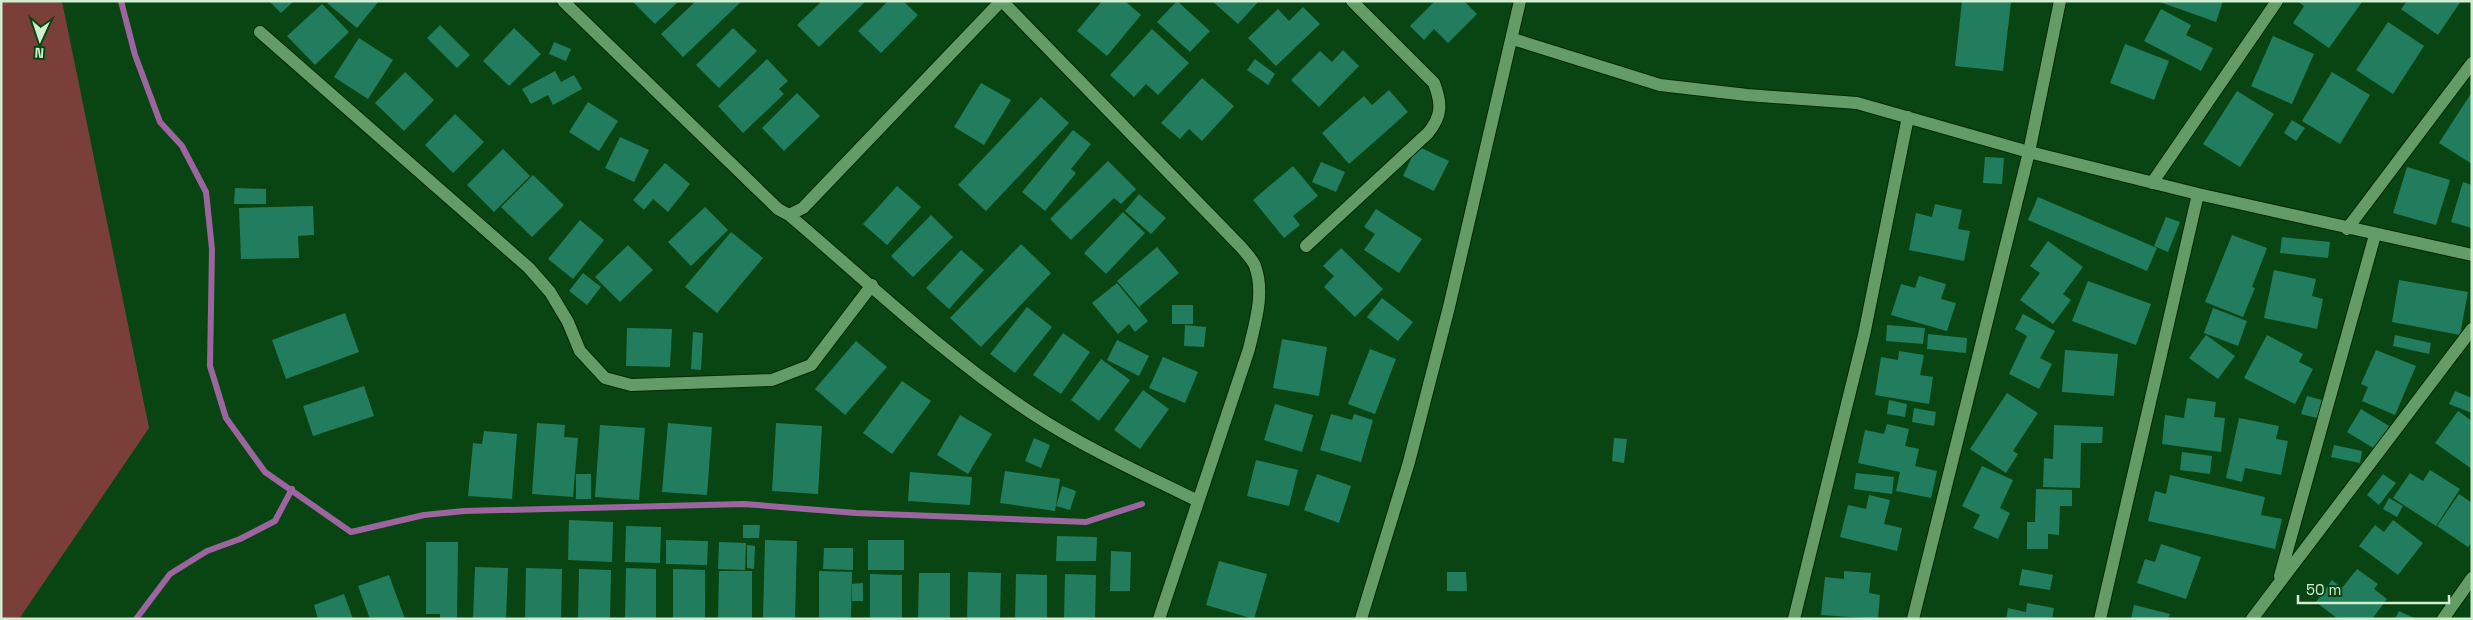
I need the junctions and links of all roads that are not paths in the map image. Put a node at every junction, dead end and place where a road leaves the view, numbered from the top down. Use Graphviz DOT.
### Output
graph roads {
  1 [pos="563,1"];
  2 [pos="1002,1"];
  3 [pos="1352,1"];
  4 [pos="1520,1"];
  5 [pos="2060,1"];
  6 [pos="2277,1"];
  7 [pos="260,32"];
  8 [pos="1513,39"];
  9 [pos="2472,63"];
  10 [pos="1908,117"];
  11 [pos="2029,152"];
  12 [pos="2152,182"];
  13 [pos="2198,194"];
  14 [pos="789,214"];
  15 [pos="2347,228"];
  16 [pos="2375,235"];
  17 [pos="1306,246"];
  18 [pos="2472,255"];
  19 [pos="872,285"];
  20 [pos="2472,329"];
  21 [pos="1198,501"];
  22 [pos="2472,578"];
  23 [pos="2278,584"];
  24 [pos="1159,619"];
  25 [pos="1361,619"];
  26 [pos="1794,619"];
  27 [pos="1913,619"];
  28 [pos="2100,619"];
  29 [pos="2252,619"];
  30 [pos="2443,619"];
  1 -- 14 [label="street"];
  2 -- 14 [label="street"];
  2 -- 21 [label="street"];
  3 -- 17 [label="street"];
  4 -- 8 [label="street"];
  5 -- 11 [label="street"];
  6 -- 12 [label="street"];
  7 -- 19 [label="street"];
  8 -- 10 [label="street"];
  8 -- 25 [label="street"];
  9 -- 15 [label="street"];
  10 -- 11 [label="street"];
  10 -- 26 [label="street"];
  11 -- 12 [label="street"];
  11 -- 27 [label="street"];
  12 -- 13 [label="street"];
  13 -- 15 [label="street"];
  13 -- 28 [label="street"];
  14 -- 19 [label="street"];
  15 -- 16 [label="street"];
  16 -- 18 [label="street"];
  16 -- 23 [label="street"];
  19 -- 21 [label="street"];
  20 -- 23 [label="street"];
  21 -- 24 [label="street"];
  22 -- 30 [label="street"];
  23 -- 29 [label="street"];
}
